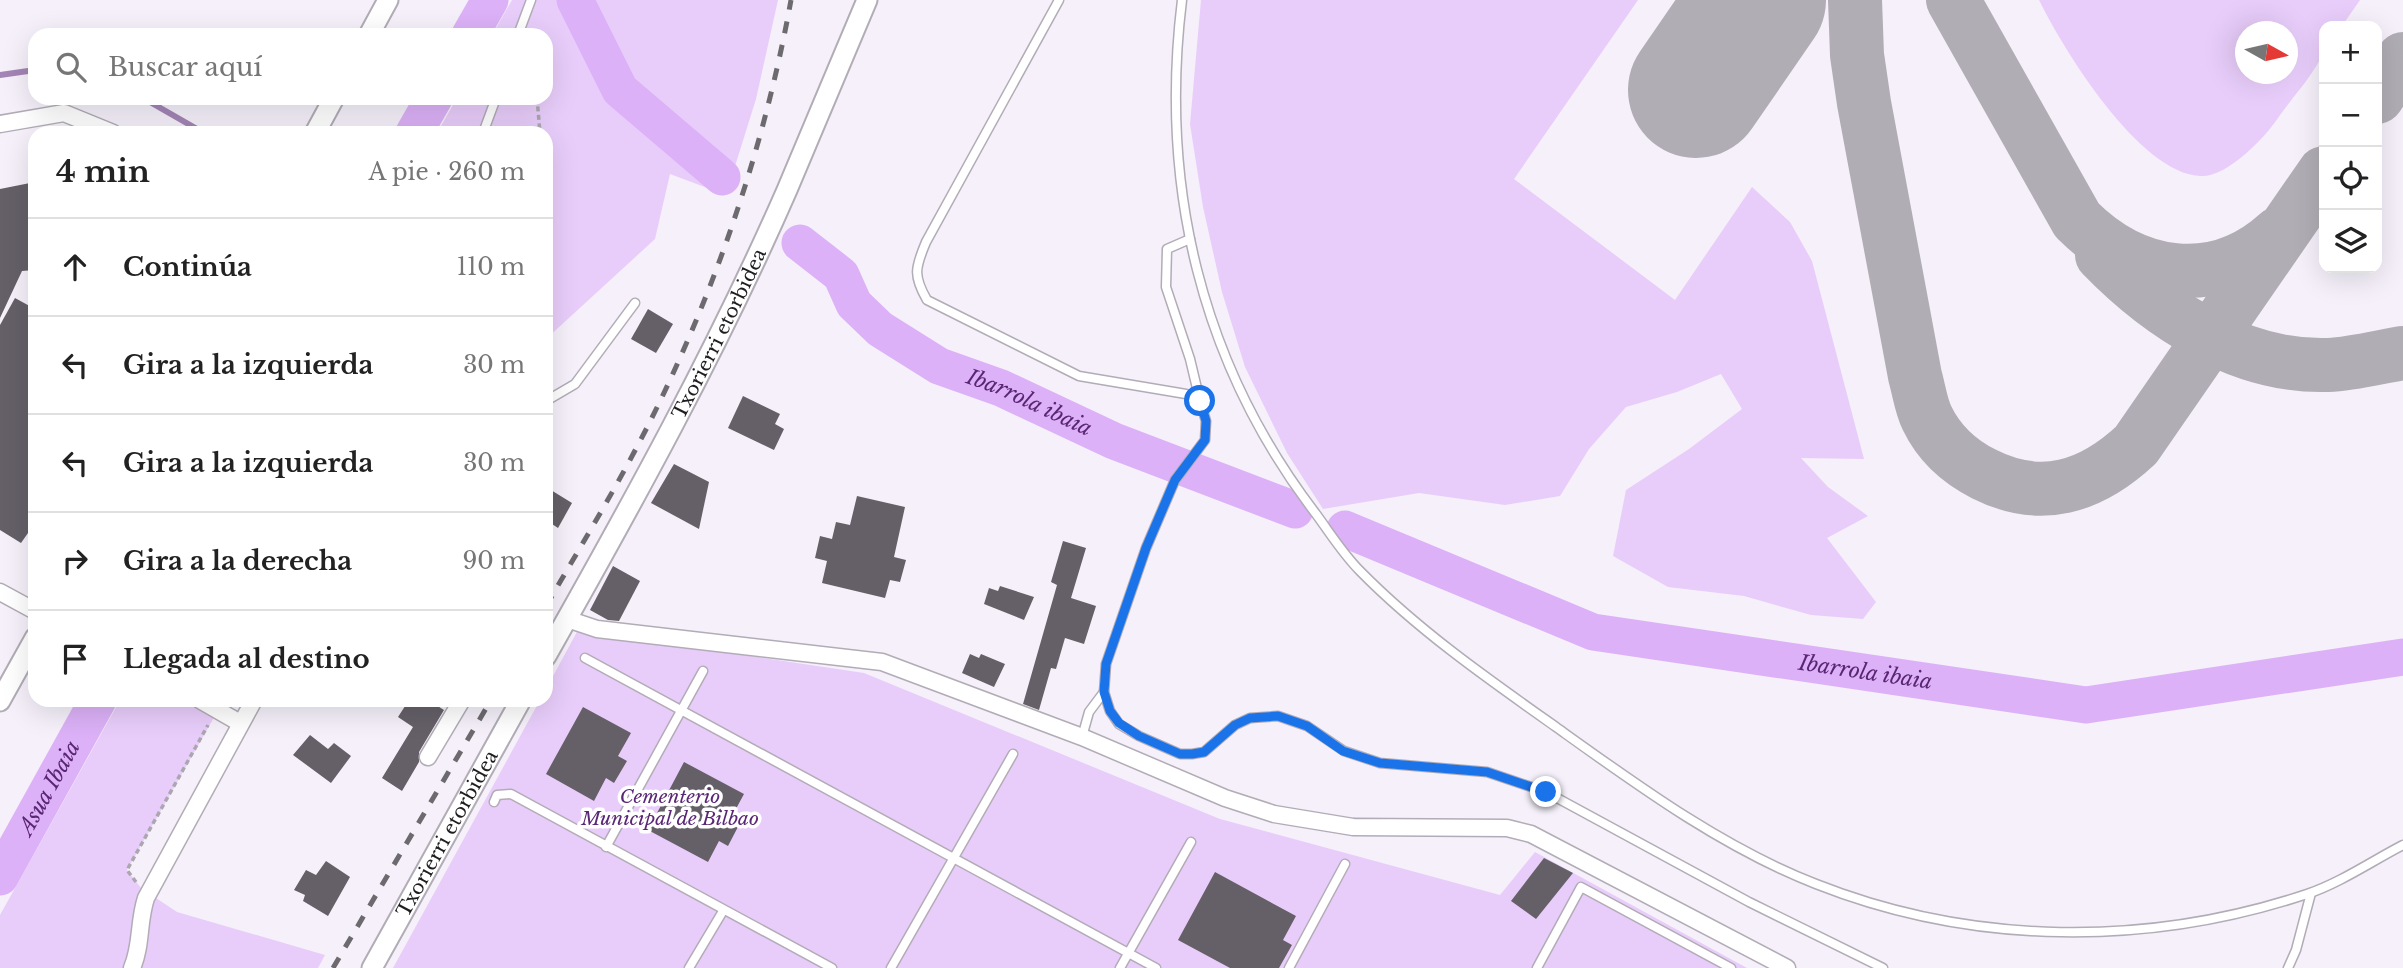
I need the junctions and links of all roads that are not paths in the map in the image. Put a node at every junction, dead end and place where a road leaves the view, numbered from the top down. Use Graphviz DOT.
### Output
graph roads {
  1 [pos="388,0"];
  2 [pos="531,0"];
  3 [pos="867,0"];
  4 [pos="1059,0"];
  5 [pos="1182,0"];
  6 [pos="373,28"];
  7 [pos="521,28"];
  8 [pos="330,105"];
  9 [pos="493,105"];
  10 [pos="0,124"];
  11 [pos="96,126"];
  12 [pos="319,126"];
  13 [pos="486,126"];
  14 [pos="1190,239"];
  15 [pos="635,303"];
  16 [pos="553,397"];
  17 [pos="1200,401"];
  18 [pos="0,592"];
  19 [pos="28,607"];
  20 [pos="567,619"];
  21 [pos="553,644"];
  22 [pos="28,651"];
  23 [pos="585,658"];
  24 [pos="703,671"];
  25 [pos="1104,692"];
  26 [pos="0,701"];
  27 [pos="213,707"];
  28 [pos="250,707"];
  29 [pos="458,707"];
  30 [pos="517,707"];
  31 [pos="681,710"];
  32 [pos="240,723"];
  33 [pos="1083,737"];
  34 [pos="1013,754"];
  35 [pos="428,757"];
  36 [pos="494,802"];
  37 [pos="1191,842"];
  38 [pos="2403,845"];
  39 [pos="606,847"];
  40 [pos="955,858"];
  41 [pos="1345,863"];
  42 [pos="2311,893"];
  43 [pos="723,911"];
  44 [pos="1128,953"];
  45 [pos="132,968"];
  46 [pos="372,968"];
  47 [pos="690,968"];
  48 [pos="832,968"];
  49 [pos="891,968"];
  50 [pos="1120,968"];
  51 [pos="1156,968"];
  52 [pos="1289,968"];
  53 [pos="1537,968"];
  54 [pos="1731,968"];
  55 [pos="1787,968"];
  56 [pos="1883,968"];
  57 [pos="2288,968"];
  1 -- 6 [label="street"];
  2 -- 7 [label="lane"];
  3 -- 20 [label="street, Txorierri etorbidea"];
  4 -- 17 [label="lane"];
  5 -- 14 [label="lane"];
  8 -- 12 [label="street"];
  9 -- 13 [label="lane"];
  10 -- 11 [label="street"];
  14 -- 17 [label="lane"];
  14 -- 42 [label="lane"];
  15 -- 16 [label="lane"];
  17 -- 25 [label="lane"];
  18 -- 19 [label="street"];
  20 -- 21 [label="street, Txorierri etorbidea"];
  20 -- 33 [label="street"];
  22 -- 26 [label="street"];
  23 -- 31 [label="lane"];
  24 -- 31 [label="lane"];
  25 -- 33 [label="lane"];
  25 -- 56 [label="lane"];
  27 -- 32 [label="street"];
  28 -- 32 [label="street"];
  29 -- 35 [label="street"];
  30 -- 46 [label="street, Txorierri etorbidea"];
  31 -- 39 [label="lane"];
  31 -- 40 [label="lane"];
  32 -- 45 [label="street"];
  33 -- 55 [label="street"];
  34 -- 40 [label="lane"];
  36 -- 39 [label="lane"];
  37 -- 44 [label="lane"];
  38 -- 42 [label="lane"];
  39 -- 43 [label="lane"];
  40 -- 44 [label="lane"];
  40 -- 49 [label="lane"];
  41 -- 52 [label="lane"];
  42 -- 57 [label="lane"];
  43 -- 47 [label="lane"];
  43 -- 48 [label="lane"];
  44 -- 50 [label="lane"];
  44 -- 51 [label="lane"];
  53 -- 54 [label="lane"];
}
